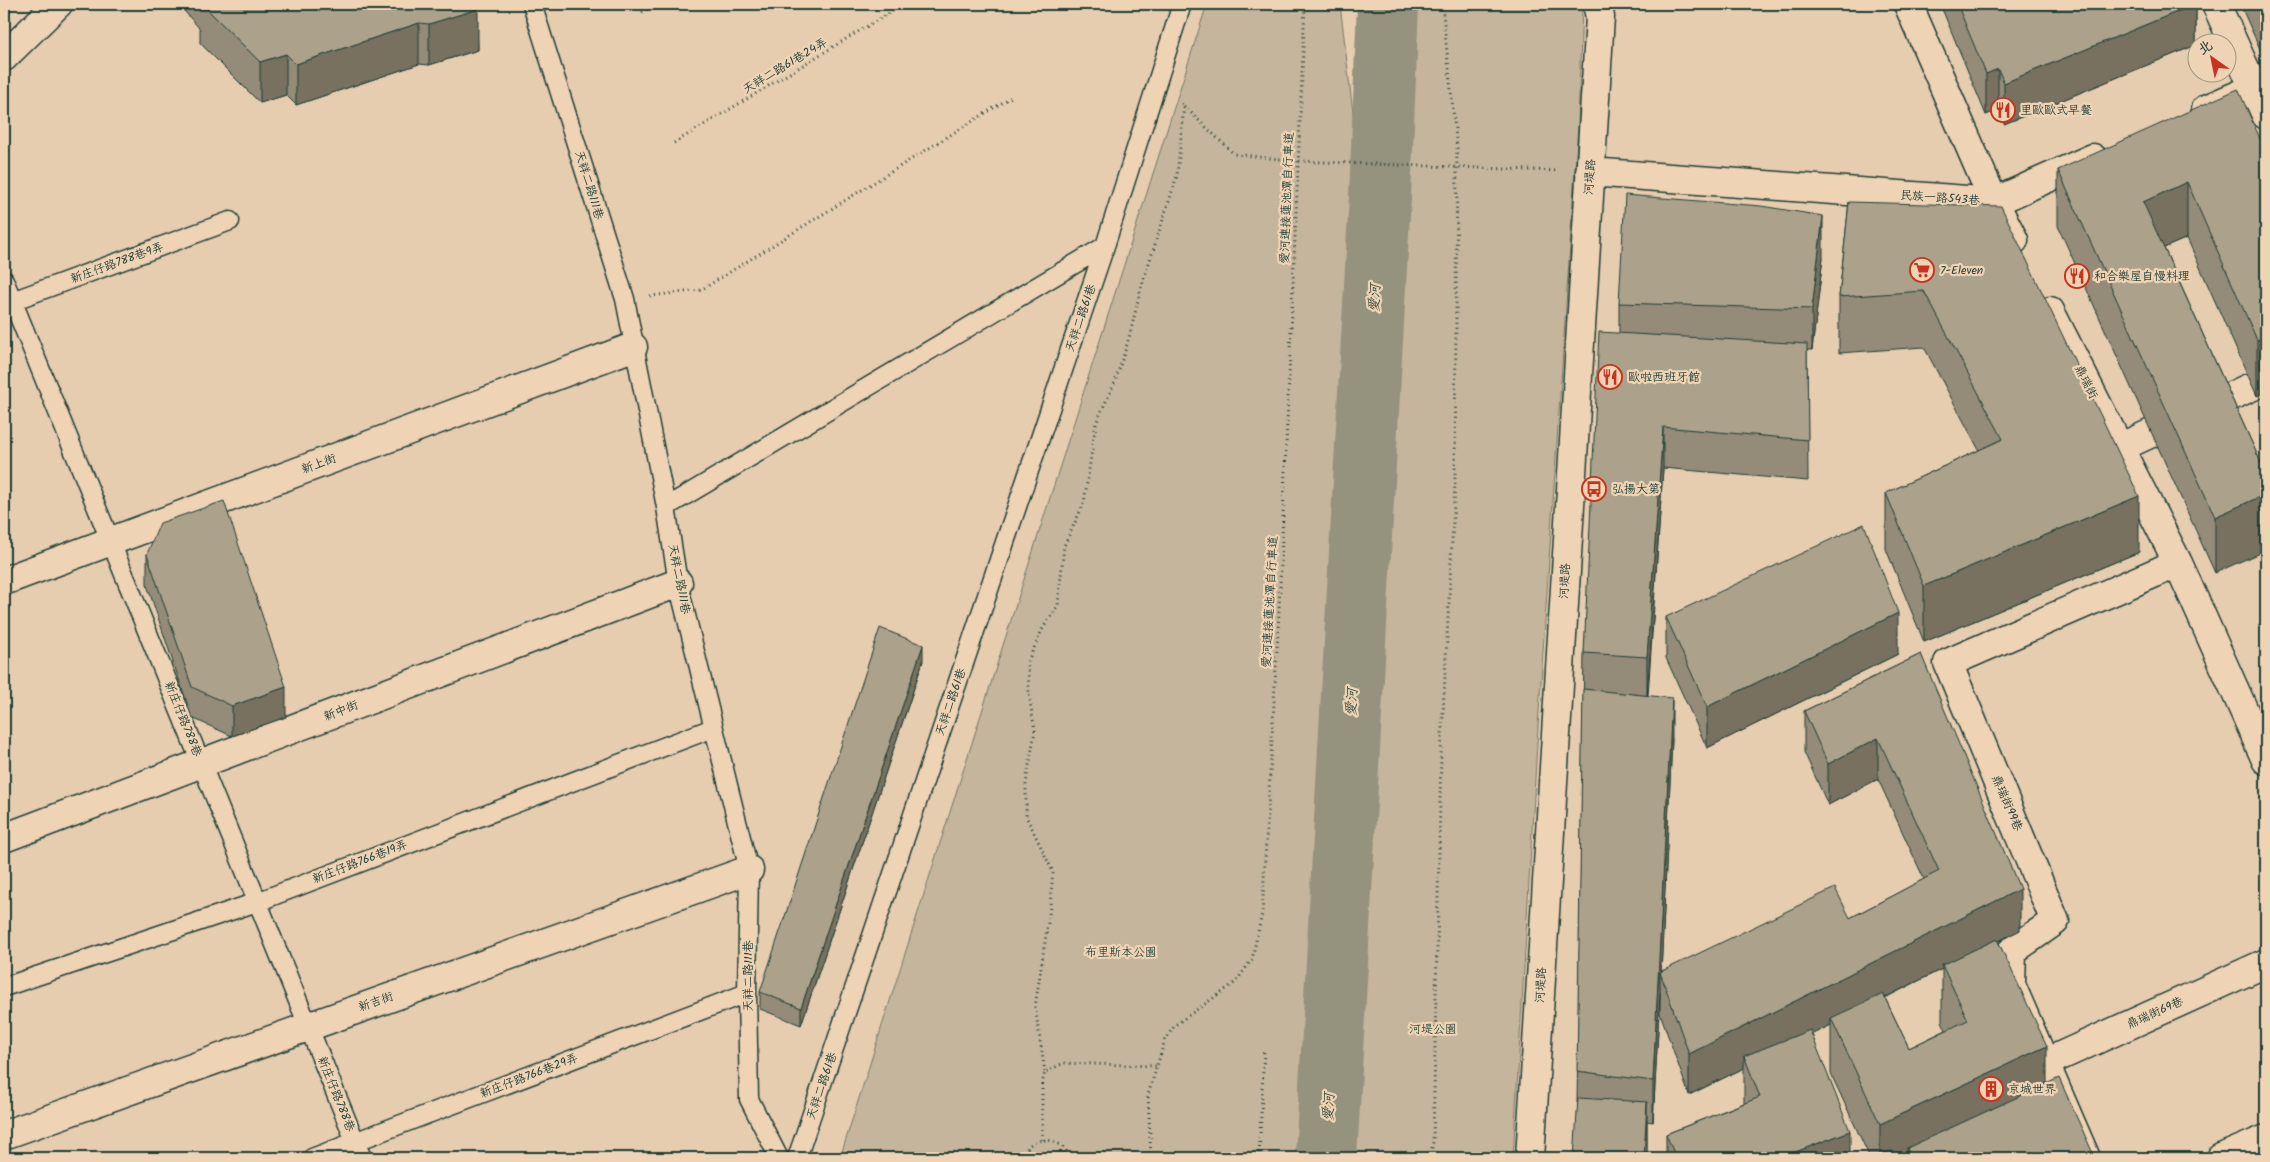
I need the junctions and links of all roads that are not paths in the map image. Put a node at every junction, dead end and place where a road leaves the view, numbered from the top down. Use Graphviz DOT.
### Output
graph roads {
  1 [pos="58,4"];
  2 [pos="532,4"];
  3 [pos="1182,4"];
  4 [pos="1597,4"];
  5 [pos="1908,4"];
  6 [pos="2216,4"];
  7 [pos="4,57"];
  8 [pos="2260,85"];
  9 [pos="2266,115"];
  10 [pos="2182,119"];
  11 [pos="2120,146"];
  12 [pos="1590,172"];
  13 [pos="1994,202"];
  14 [pos="230,221"];
  15 [pos="1105,246"];
  16 [pos="2026,263"];
  17 [pos="4,280"];
  18 [pos="2039,290"];
  19 [pos="8,302"];
  20 [pos="633,347"];
  21 [pos="2266,380"];
  22 [pos="2119,448"];
  23 [pos="666,507"];
  24 [pos="111,542"];
  25 [pos="2178,563"];
  26 [pos="4,581"];
  27 [pos="678,583"];
  28 [pos="713,728"];
  29 [pos="2266,760"];
  30 [pos="201,764"];
  31 [pos="4,838"];
  32 [pos="749,870"];
  33 [pos="257,902"];
  34 [pos="2266,963"];
  35 [pos="4,987"];
  36 [pos="747,994"];
  37 [pos="308,1026"];
  38 [pos="2045,1063"];
  39 [pos="4,1135"];
  40 [pos="2266,1138"];
  41 [pos="359,1150"];
  42 [pos="312,1158"];
  43 [pos="779,1158"];
  44 [pos="797,1158"];
  45 [pos="1530,1158"];
  46 [pos="2086,1158"];
  47 [pos="2221,1158"];
  1 -- 7 [label="street"];
  2 -- 20 [label="lane, 天祥二路111巷"];
  3 -- 15 [label="lane, 天祥二路61巷"];
  4 -- 12 [label="street, 河堤路"];
  5 -- 13 [label="street"];
  6 -- 8 [label="street"];
  8 -- 9 [label="street"];
  8 -- 10 [label="street"];
  11 -- 13 [label="street, 民族一路543巷"];
  12 -- 13 [label="street, 民族一路543巷"];
  12 -- 45 [label="street, 河堤路"];
  13 -- 16 [label="street"];
  14 -- 19 [label="lane, 新庄仔路788巷9弄"];
  15 -- 23 [label="lane"];
  15 -- 44 [label="lane, 天祥二路61巷"];
  17 -- 19 [label="lane, 新庄仔路788巷"];
  18 -- 22 [label="street, 鼎瑞街"];
  19 -- 24 [label="lane, 新庄仔路788巷"];
  20 -- 23 [label="lane, 天祥二路111巷"];
  20 -- 24 [label="street, 新上街"];
  21 -- 22 [label="street"];
  22 -- 25 [label="street, 鼎瑞街"];
  23 -- 27 [label="lane, 天祥二路111巷"];
  24 -- 26 [label="street, 新上街"];
  24 -- 30 [label="lane, 新庄仔路788巷"];
  25 -- 29 [label="street, 鼎瑞街"];
  25 -- 38 [label="street, 鼎瑞街99巷"];
  27 -- 28 [label="lane, 天祥二路111巷"];
  27 -- 30 [label="street, 新中街"];
  28 -- 32 [label="lane, 天祥二路111巷"];
  28 -- 33 [label="lane, 新庄仔路766巷19弄"];
  30 -- 31 [label="street, 新中街"];
  30 -- 33 [label="lane, 新庄仔路788巷"];
  32 -- 36 [label="lane, 天祥二路111巷"];
  32 -- 37 [label="street, 新吉街"];
  33 -- 35 [label="lane, 新庄仔路766巷19弄"];
  33 -- 37 [label="lane, 新庄仔路788巷"];
  34 -- 38 [label="street, 鼎瑞街69巷"];
  36 -- 41 [label="lane, 新庄仔路766巷29弄"];
  36 -- 43 [label="lane, 天祥二路111巷"];
  37 -- 39 [label="street, 新吉街"];
  37 -- 41 [label="lane, 新庄仔路788巷"];
  38 -- 46 [label="street, 鼎瑞街99巷"];
  40 -- 47 [label="street"];
  41 -- 42 [label="lane, 新庄仔路766巷29弄"];
}
